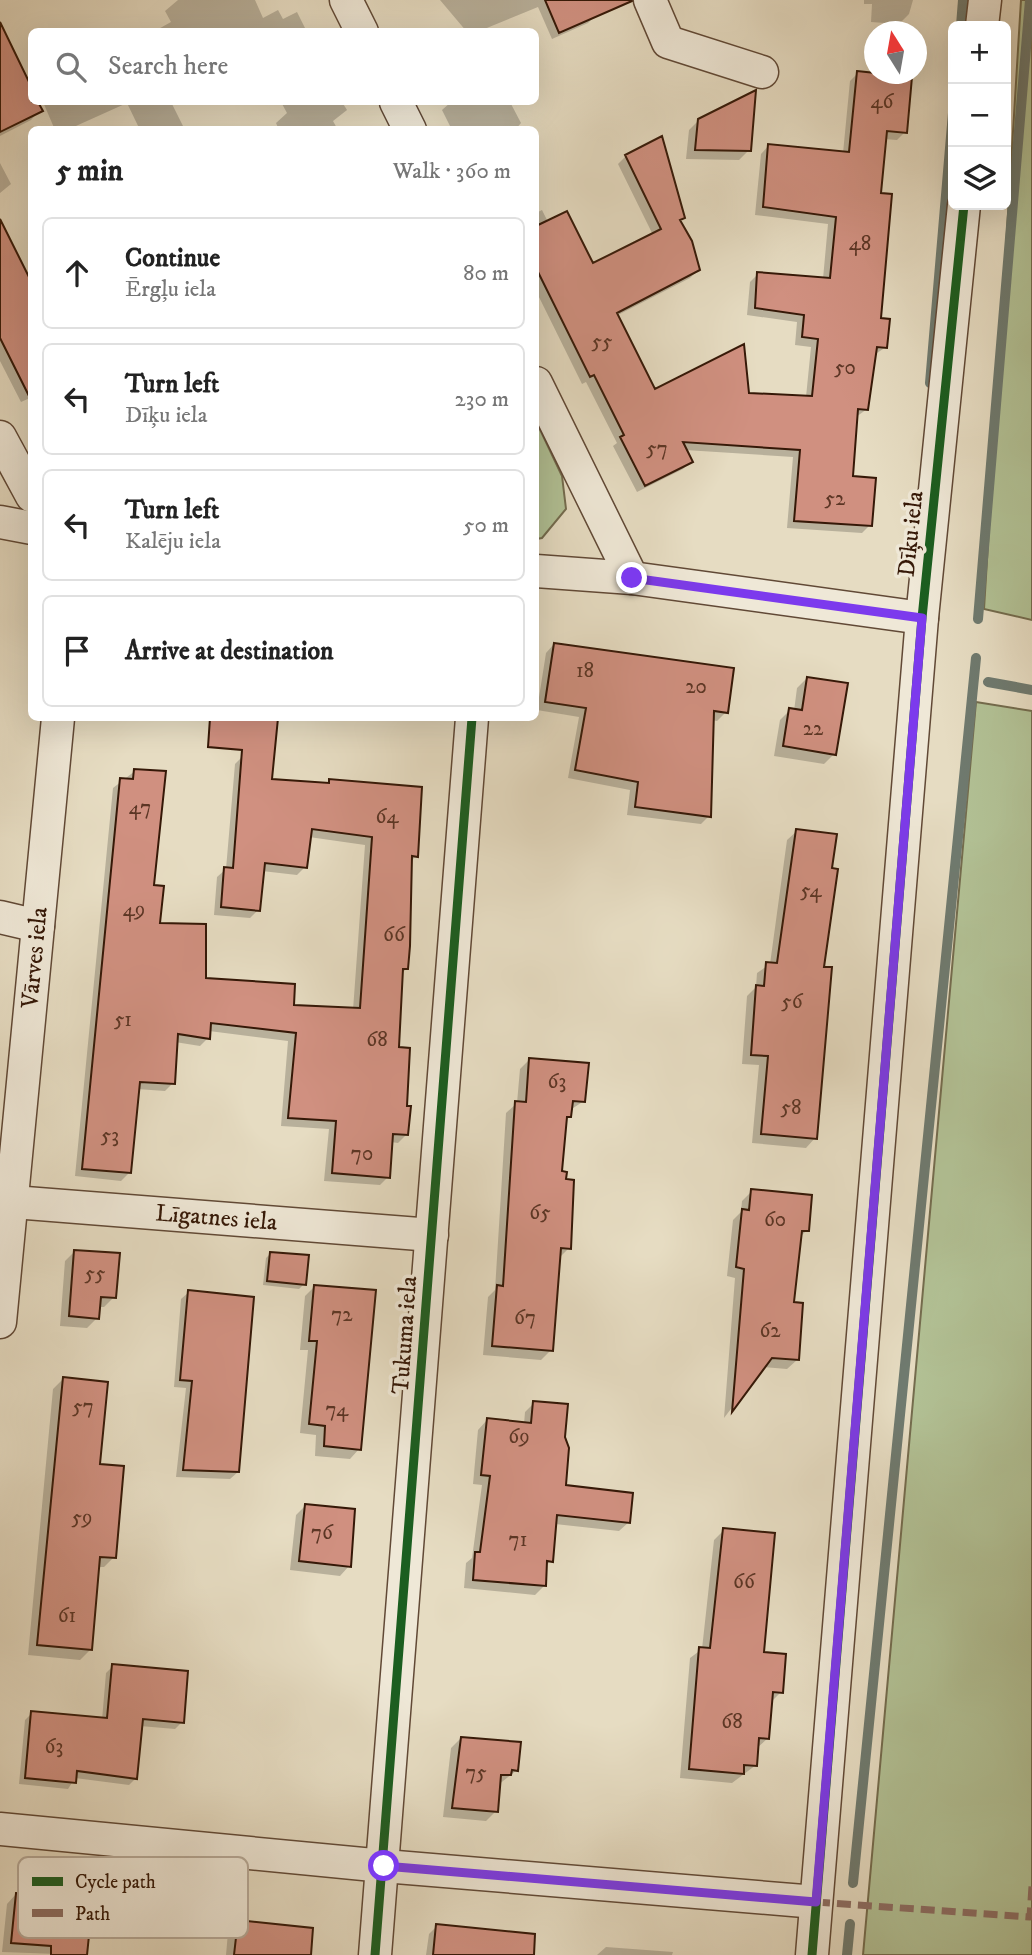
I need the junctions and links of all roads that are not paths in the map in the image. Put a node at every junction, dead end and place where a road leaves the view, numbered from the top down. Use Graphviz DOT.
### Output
graph roads {
  1 [pos="346,0"];
  2 [pos="650,0"];
  3 [pos="985,0"];
  4 [pos="983,21"];
  5 [pos="360,28"];
  6 [pos="762,72"];
  7 [pos="398,105"];
  8 [pos="408,126"];
  9 [pos="963,210"];
  10 [pos="539,389"];
  11 [pos="0,437"];
  12 [pos="28,489"];
  13 [pos="0,522"];
  14 [pos="28,527"];
  15 [pos="539,571"];
  16 [pos="632,578"];
  17 [pos="922,618"];
  18 [pos="58,721"];
  19 [pos="472,721"];
  20 [pos="0,917"];
  21 [pos="38,926"];
  22 [pos="6,1201"];
  23 [pos="432,1236"];
  24 [pos="0,1322"];
  25 [pos="0,1829"];
  26 [pos="384,1866"];
  27 [pos="816,1902"];
  28 [pos="375,1955"];
  29 [pos="812,1955"];
  1 -- 5 [label="street"];
  2 -- 6 [label="street"];
  3 -- 4 [label="street"];
  7 -- 8 [label="street"];
  9 -- 17 [label="street, Dīķu iela"];
  10 -- 16 [label="street"];
  11 -- 12 [label="street"];
  13 -- 14 [label="street"];
  15 -- 16 [label="street"];
  16 -- 17 [label="street"];
  17 -- 27 [label="street, Dīķu iela"];
  18 -- 21 [label="street, Vārves iela"];
  19 -- 23 [label="street, Tukuma iela"];
  20 -- 21 [label="street"];
  21 -- 22 [label="street, Vārves iela"];
  22 -- 23 [label="street, Līgatnes iela"];
  22 -- 24 [label="street, Vārves iela"];
  23 -- 26 [label="street, Tukuma iela"];
  25 -- 26 [label="street"];
  26 -- 27 [label="street"];
  26 -- 28 [label="street, Tukuma iela"];
  27 -- 29 [label="street, Dīķu iela"];
}
